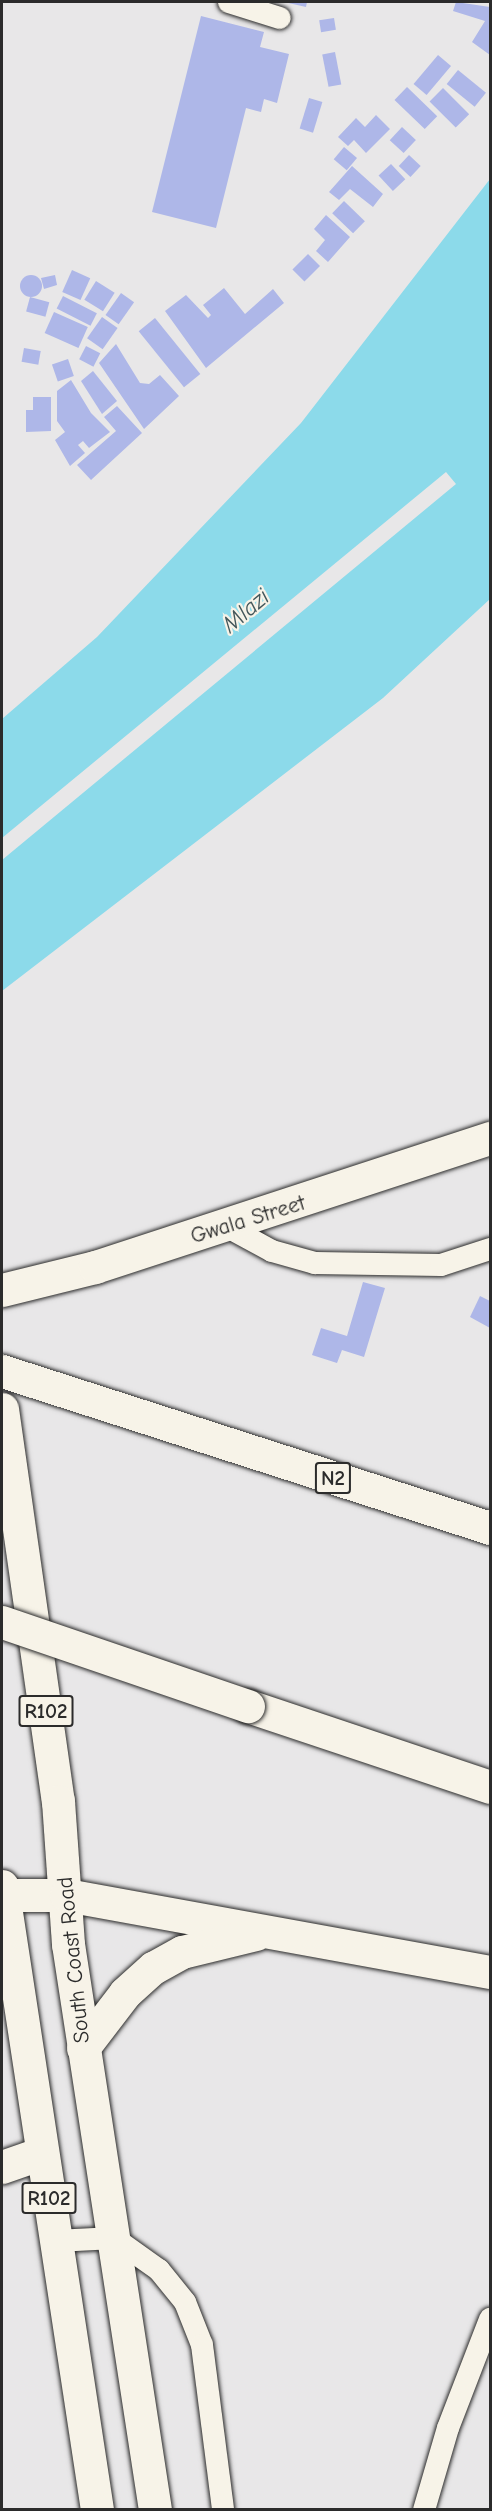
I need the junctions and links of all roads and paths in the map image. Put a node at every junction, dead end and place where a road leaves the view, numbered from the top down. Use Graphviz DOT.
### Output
graph roads {
  1 [pos="229,2"];
  2 [pos="280,18"];
  3 [pos="490,1138"];
  4 [pos="226,1226"];
  5 [pos="490,1249"];
  6 [pos="2,1290"];
  7 [pos="2,1371"];
  8 [pos="2,1409"];
  9 [pos="490,1528"];
  10 [pos="2,1622"];
  11 [pos="490,1787"];
  12 [pos="2,1890"];
  13 [pos="66,1895"];
  14 [pos="267,1931"];
  15 [pos="490,1972"];
  16 [pos="83,2048"];
  17 [pos="42,2153"];
  18 [pos="2,2167"];
  19 [pos="114,2238"];
  20 [pos="56,2241"];
  21 [pos="490,2319"];
  22 [pos="97,2510"];
  23 [pos="154,2510"];
  24 [pos="223,2510"];
  25 [pos="424,2510"];
  1 -- 2 [label="lane"];
  3 -- 4 [label="main road, Gwala Street"];
  4 -- 5 [label="lane"];
  4 -- 6 [label="main road, Gwala Street"];
  7 -- 9 [label="main road, N2"];
  8 -- 13 [label="main road, South Coast Road / R102"];
  10 -- 11 [label="main road, bridge"];
  12 -- 13 [label="main road"];
  12 -- 17 [label="main road, R102"];
  13 -- 14 [label="main road"];
  13 -- 16 [label="main road, South Coast Road / R102"];
  14 -- 15 [label="main road"];
  14 -- 16 [label="main road"];
  16 -- 19 [label="main road, South Coast Road / R102"];
  17 -- 18 [label="main road"];
  17 -- 20 [label="main road, R102"];
  19 -- 20 [label="lane"];
  19 -- 23 [label="main road, South Coast Road / R102"];
  19 -- 24 [label="lane"];
  20 -- 22 [label="main road, R102"];
  21 -- 25 [label="lane"];
}
